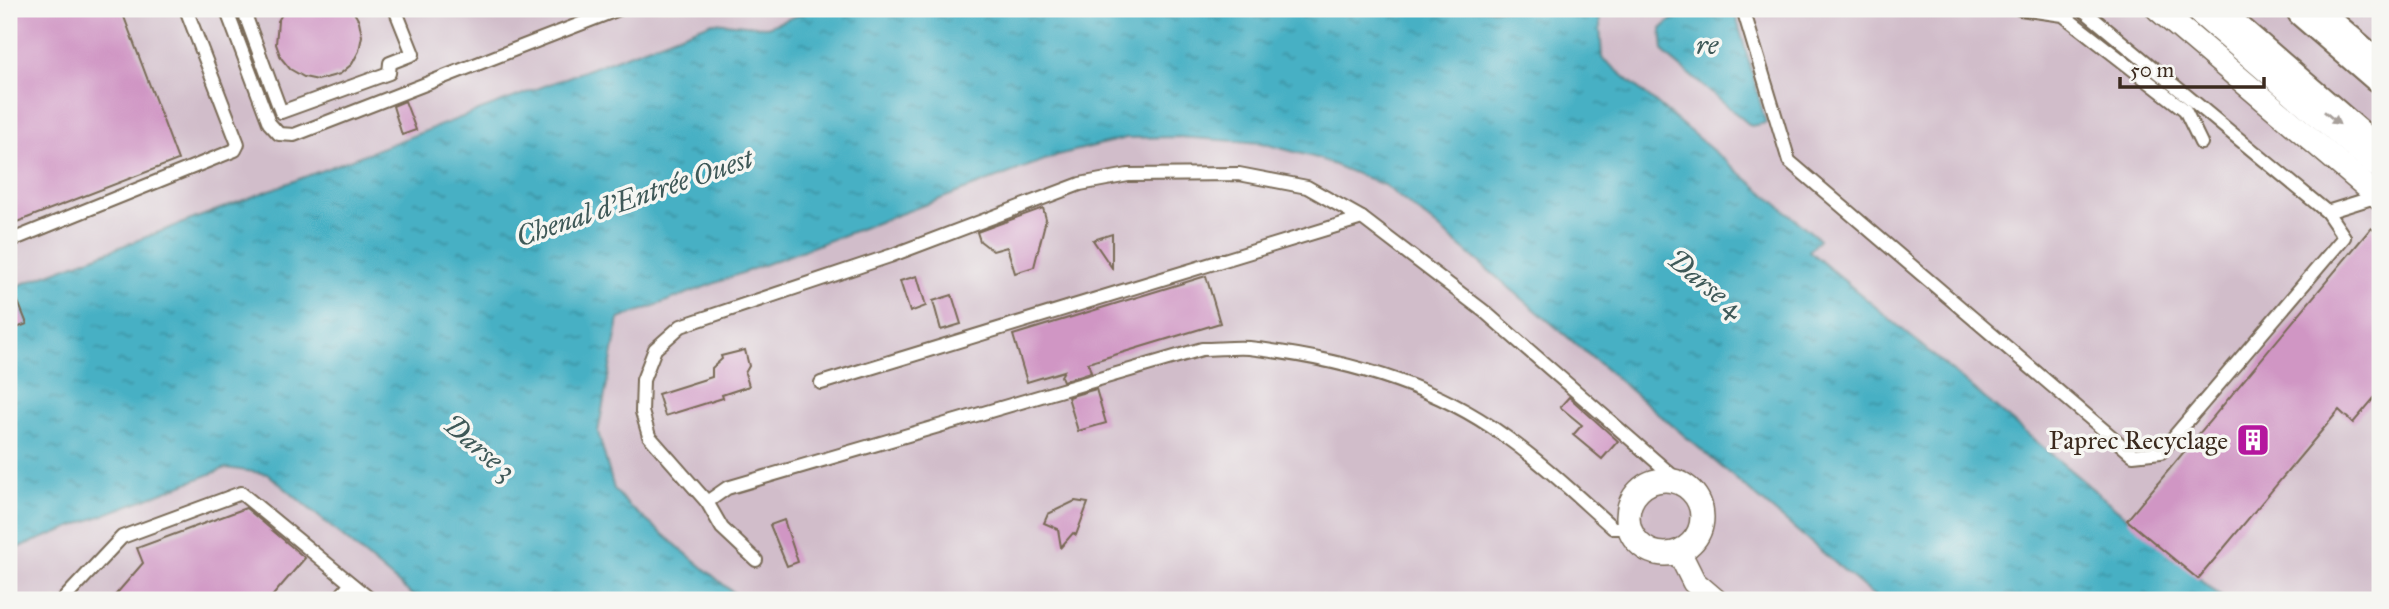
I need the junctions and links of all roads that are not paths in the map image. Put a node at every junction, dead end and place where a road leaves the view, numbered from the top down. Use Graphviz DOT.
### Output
graph roads {
  1 [pos="186,9"];
  2 [pos="226,9"];
  3 [pos="243,9"];
  4 [pos="396,9"];
  5 [pos="620,9"];
  6 [pos="1743,9"];
  7 [pos="2020,9"];
  8 [pos="2082,9"];
  9 [pos="2158,9"];
  10 [pos="2207,9"];
  11 [pos="2305,9"];
  12 [pos="2380,73"];
  13 [pos="2201,143"];
  14 [pos="2380,159"];
  15 [pos="2379,197"];
  16 [pos="2327,212"];
  17 [pos="1362,218"];
  18 [pos="12,240"];
  19 [pos="821,383"];
  20 [pos="1682,484"];
  21 [pos="707,502"];
  22 [pos="1630,528"];
  23 [pos="1679,552"];
  24 [pos="756,560"];
  25 [pos="351,584"];
  26 [pos="63,600"];
  27 [pos="337,600"];
  28 [pos="371,600"];
  29 [pos="1715,600"];
  1 -- 18 [label="lane"];
  2 -- 5 [label="lane"];
  3 -- 4 [label="lane"];
  6 -- 16 [label="lane"];
  7 -- 13 [label="lane"];
  8 -- 16 [label="lane"];
  9 -- 15 [label="street"];
  10 -- 14 [label="highway, one-way"];
  11 -- 12 [label="highway"];
  15 -- 16 [label="lane"];
  17 -- 19 [label="lane"];
  17 -- 20 [label="lane"];
  17 -- 21 [label="lane"];
  20 -- 22 [label="street"];
  20 -- 23 [label="street"];
  21 -- 22 [label="lane"];
  21 -- 24 [label="lane"];
  22 -- 23 [label="street"];
  23 -- 29 [label="street"];
  25 -- 26 [label="lane"];
  25 -- 27 [label="lane"];
  25 -- 28 [label="lane"];
}
